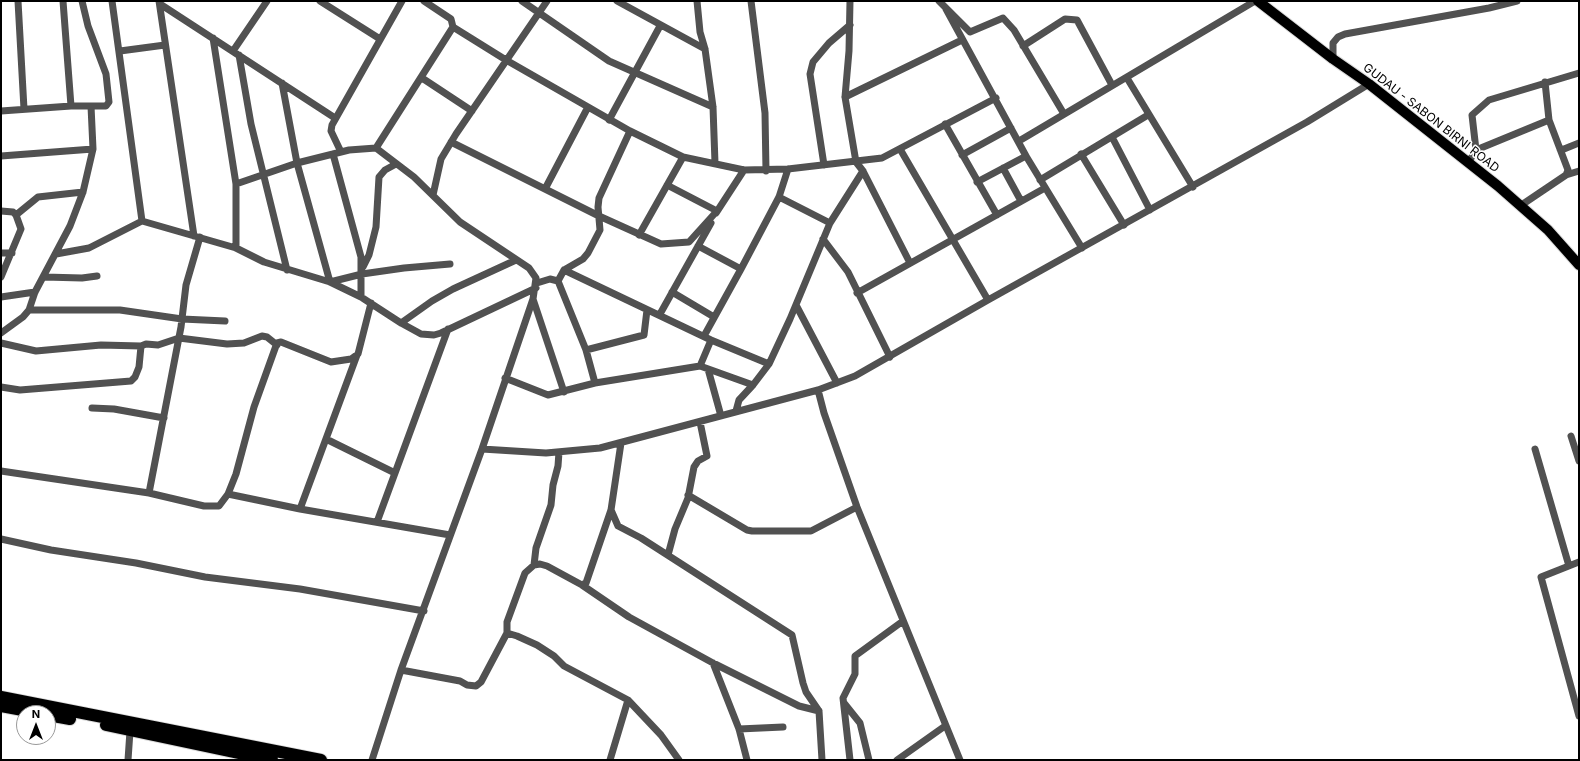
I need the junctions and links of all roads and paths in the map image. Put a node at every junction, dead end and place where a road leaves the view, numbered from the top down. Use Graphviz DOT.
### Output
graph roads {
  1 [pos="18,1"];
  2 [pos="63,1"];
  3 [pos="82,1"];
  4 [pos="112,1"];
  5 [pos="267,1"];
  6 [pos="320,1"];
  7 [pos="402,1"];
  8 [pos="424,1"];
  9 [pos="522,1"];
  10 [pos="548,1"];
  11 [pos="617,1"];
  12 [pos="697,1"];
  13 [pos="752,1"];
  14 [pos="850,1"];
  15 [pos="939,1"];
  16 [pos="1257,1"];
  17 [pos="1517,1"];
  18 [pos="160,2"];
  19 [pos="946,9"];
  20 [pos="540,13"];
  21 [pos="850,25"];
  22 [pos="660,26"];
  23 [pos="453,27"];
  24 [pos="213,38"];
  25 [pos="380,39"];
  26 [pos="962,40"];
  27 [pos="165,45"];
  28 [pos="1023,46"];
  29 [pos="705,49"];
  30 [pos="120,51"];
  31 [pos="236,53"];
  32 [pos="1333,59"];
  33 [pos="506,60"];
  34 [pos="634,72"];
  35 [pos="1579,73"];
  36 [pos="422,78"];
  37 [pos="1127,78"];
  38 [pos="1545,82"];
  39 [pos="282,83"];
  40 [pos="1112,84"];
  41 [pos="1369,84"];
  42 [pos="845,97"];
  43 [pos="996,98"];
  44 [pos="71,106"];
  45 [pos="91,106"];
  46 [pos="588,107"];
  47 [pos="713,107"];
  48 [pos="24,109"];
  49 [pos="1,111"];
  50 [pos="472,111"];
  51 [pos="1064,114"];
  52 [pos="1148,115"];
  53 [pos="335,118"];
  54 [pos="610,120"];
  55 [pos="1549,120"];
  56 [pos="944,124"];
  57 [pos="1011,128"];
  58 [pos="630,131"];
  59 [pos="1112,138"];
  60 [pos="1018,141"];
  61 [pos="451,142"];
  62 [pos="1579,143"];
  63 [pos="376,148"];
  64 [pos="93,149"];
  65 [pos="900,149"];
  66 [pos="1560,149"];
  67 [pos="1476,150"];
  68 [pos="341,152"];
  69 [pos="333,154"];
  70 [pos="1081,154"];
  71 [pos="962,155"];
  72 [pos="1,156"];
  73 [pos="1026,156"];
  74 [pos="683,157"];
  75 [pos="856,162"];
  76 [pos="297,163"];
  77 [pos="715,163"];
  78 [pos="396,164"];
  79 [pos="1468,164"];
  80 [pos="824,165"];
  81 [pos="1003,168"];
  82 [pos="788,169"];
  83 [pos="744,170"];
  84 [pos="766,171"];
  85 [pos="863,171"];
  86 [pos="1579,171"];
  87 [pos="1566,175"];
  88 [pos="263,176"];
  89 [pos="1040,180"];
  90 [pos="977,182"];
  91 [pos="236,184"];
  92 [pos="667,185"];
  93 [pos="1193,187"];
  94 [pos="1045,188"];
  95 [pos="545,189"];
  96 [pos="83,192"];
  97 [pos="433,195"];
  98 [pos="779,197"];
  99 [pos="1021,201"];
  100 [pos="1520,206"];
  101 [pos="1150,210"];
  102 [pos="1,211"];
  103 [pos="717,211"];
  104 [pos="997,215"];
  105 [pos="16,216"];
  106 [pos="599,216"];
  107 [pos="142,221"];
  108 [pos="830,223"];
  109 [pos="1124,225"];
  110 [pos="639,235"];
  111 [pos="197,237"];
  112 [pos="952,238"];
  113 [pos="823,239"];
  114 [pos="698,246"];
  115 [pos="236,248"];
  116 [pos="1082,248"];
  117 [pos="1,253"];
  118 [pos="12,253"];
  119 [pos="56,254"];
  120 [pos="516,260"];
  121 [pos="910,263"];
  122 [pos="450,264"];
  123 [pos="1579,265"];
  124 [pos="742,269"];
  125 [pos="287,270"];
  126 [pos="362,270"];
  127 [pos="564,270"];
  128 [pos="97,276"];
  129 [pos="1,277"];
  130 [pos="44,277"];
  131 [pos="558,280"];
  132 [pos="330,282"];
  133 [pos="536,286"];
  134 [pos="35,292"];
  135 [pos="672,292"];
  136 [pos="857,293"];
  137 [pos="1,297"];
  138 [pos="361,297"];
  139 [pos="533,300"];
  140 [pos="988,300"];
  141 [pos="371,303"];
  142 [pos="796,305"];
  143 [pos="29,310"];
  144 [pos="648,310"];
  145 [pos="660,314"];
  146 [pos="714,317"];
  147 [pos="182,319"];
  148 [pos="225,321"];
  149 [pos="401,324"];
  150 [pos="448,329"];
  151 [pos="1,333"];
  152 [pos="179,338"];
  153 [pos="708,338"];
  154 [pos="1,343"];
  155 [pos="277,345"];
  156 [pos="141,346"];
  157 [pos="586,350"];
  158 [pos="358,354"];
  159 [pos="890,357"];
  160 [pos="768,364"];
  161 [pos="704,367"];
  162 [pos="505,378"];
  163 [pos="595,383"];
  164 [pos="837,383"];
  165 [pos="753,385"];
  166 [pos="1,387"];
  167 [pos="818,390"];
  168 [pos="564,392"];
  169 [pos="92,408"];
  170 [pos="736,411"];
  171 [pos="721,416"];
  172 [pos="164,418"];
  173 [pos="700,422"];
  174 [pos="1572,436"];
  175 [pos="326,439"];
  176 [pos="621,443"];
  177 [pos="482,449"];
  178 [pos="1535,449"];
  179 [pos="559,452"];
  180 [pos="1579,461"];
  181 [pos="1,471"];
  182 [pos="395,473"];
  183 [pos="149,493"];
  184 [pos="228,494"];
  185 [pos="688,495"];
  186 [pos="857,507"];
  187 [pos="300,509"];
  188 [pos="611,510"];
  189 [pos="377,522"];
  190 [pos="450,535"];
  191 [pos="1,539"];
  192 [pos="668,555"];
  193 [pos="1579,562"];
  194 [pos="534,565"];
  195 [pos="1569,566"];
  196 [pos="582,585"];
  197 [pos="424,611"];
  198 [pos="903,621"];
  199 [pos="507,633"];
  200 [pos="713,663"];
  201 [pos="402,670"];
  202 [pos="1,697"];
  203 [pos="628,700"];
  204 [pos="813,702"];
  205 [pos="844,702"];
  206 [pos="1,706"];
  207 [pos="16,709"];
  208 [pos="810,710"];
  209 [pos="819,711"];
  210 [pos="1579,716"];
  211 [pos="56,717"];
  212 [pos="945,726"];
  213 [pos="783,727"];
  214 [pos="739,729"];
  215 [pos="130,731"];
  216 [pos="899,759"];
  217 [pos="128,760"];
  218 [pos="272,760"];
  219 [pos="321,760"];
  220 [pos="372,760"];
  221 [pos="610,760"];
  222 [pos="679,760"];
  223 [pos="747,760"];
  224 [pos="822,760"];
  225 [pos="850,760"];
  226 [pos="869,760"];
  227 [pos="960,760"];
  1 -- 48 [label="street"];
  2 -- 44 [label="street"];
  3 -- 45 [label="street"];
  4 -- 30 [label="street"];
  5 -- 31 [label="street"];
  6 -- 25 [label="street"];
  7 -- 25 [label="street"];
  8 -- 23 [label="street"];
  9 -- 20 [label="street"];
  10 -- 20 [label="street"];
  11 -- 22 [label="street"];
  12 -- 29 [label="street"];
  13 -- 84 [label="street"];
  14 -- 21 [label="street"];
  15 -- 19 [label="street"];
  16 -- 32 [label="main road, GUDAU - SABON BIRNI ROAD"];
  16 -- 37 [label="street"];
  17 -- 32 [label="street"];
  18 -- 24 [label="street"];
  18 -- 27 [label="street"];
  19 -- 26 [label="street"];
  19 -- 28 [label="street"];
  20 -- 33 [label="street"];
  20 -- 34 [label="street"];
  21 -- 42 [label="street"];
  21 -- 80 [label="street"];
  22 -- 29 [label="street"];
  22 -- 34 [label="street"];
  23 -- 33 [label="street"];
  23 -- 36 [label="street"];
  24 -- 31 [label="street"];
  24 -- 91 [label="street"];
  25 -- 53 [label="street"];
  26 -- 42 [label="street"];
  26 -- 43 [label="street"];
  27 -- 30 [label="street"];
  27 -- 111 [label="street"];
  28 -- 40 [label="street"];
  28 -- 51 [label="street"];
  29 -- 47 [label="street"];
  30 -- 107 [label="street"];
  31 -- 39 [label="street"];
  31 -- 88 [label="street"];
  32 -- 41 [label="main road, GUDAU - SABON BIRNI ROAD"];
  33 -- 46 [label="street"];
  33 -- 50 [label="street"];
  34 -- 47 [label="street"];
  34 -- 54 [label="street"];
  35 -- 38 [label="street"];
  36 -- 50 [label="street"];
  36 -- 63 [label="street"];
  37 -- 40 [label="street"];
  37 -- 52 [label="street"];
  38 -- 55 [label="street"];
  38 -- 67 [label="street"];
  39 -- 53 [label="street"];
  39 -- 76 [label="street"];
  40 -- 51 [label="street"];
  41 -- 79 [label="main road, GUDAU - SABON BIRNI ROAD"];
  41 -- 93 [label="street"];
  42 -- 75 [label="street"];
  43 -- 56 [label="street"];
  43 -- 57 [label="street"];
  44 -- 45 [label="street"];
  44 -- 48 [label="street"];
  45 -- 64 [label="street"];
  46 -- 54 [label="street"];
  46 -- 95 [label="street"];
  47 -- 77 [label="street"];
  48 -- 49 [label="street"];
  50 -- 61 [label="street"];
  51 -- 60 [label="street"];
  52 -- 59 [label="street"];
  52 -- 93 [label="street"];
  53 -- 68 [label="street"];
  54 -- 58 [label="street"];
  55 -- 66 [label="street"];
  55 -- 67 [label="street"];
  56 -- 65 [label="street"];
  56 -- 71 [label="street"];
  57 -- 60 [label="street"];
  57 -- 71 [label="street"];
  58 -- 74 [label="street"];
  58 -- 106 [label="street"];
  59 -- 70 [label="street"];
  59 -- 101 [label="street"];
  60 -- 73 [label="street"];
  61 -- 95 [label="street"];
  61 -- 97 [label="street"];
  62 -- 66 [label="street"];
  63 -- 68 [label="street"];
  63 -- 78 [label="street"];
  64 -- 72 [label="street"];
  64 -- 96 [label="street"];
  65 -- 75 [label="street"];
  65 -- 112 [label="street"];
  66 -- 87 [label="street"];
  67 -- 79 [label="street"];
  68 -- 69 [label="street"];
  69 -- 76 [label="street"];
  69 -- 126 [label="street"];
  70 -- 89 [label="street"];
  70 -- 109 [label="street"];
  71 -- 90 [label="street"];
  73 -- 81 [label="street"];
  73 -- 89 [label="street"];
  74 -- 77 [label="street"];
  74 -- 92 [label="street"];
  75 -- 80 [label="street"];
  75 -- 85 [label="street"];
  76 -- 88 [label="street"];
  76 -- 132 [label="street"];
  77 -- 83 [label="street"];
  78 -- 97 [label="street"];
  78 -- 126 [label="street"];
  79 -- 100 [label="main road, GUDAU - SABON BIRNI ROAD"];
  80 -- 82 [label="street"];
  81 -- 90 [label="street"];
  81 -- 99 [label="street"];
  82 -- 84 [label="street"];
  82 -- 98 [label="street"];
  83 -- 84 [label="street"];
  83 -- 103 [label="street"];
  85 -- 108 [label="street"];
  85 -- 121 [label="street"];
  86 -- 87 [label="street"];
  87 -- 100 [label="street"];
  88 -- 91 [label="street"];
  88 -- 125 [label="street"];
  89 -- 94 [label="street"];
  90 -- 104 [label="street"];
  91 -- 115 [label="street"];
  92 -- 103 [label="street"];
  92 -- 110 [label="street"];
  93 -- 101 [label="street"];
  94 -- 99 [label="street"];
  94 -- 116 [label="street"];
  95 -- 106 [label="street"];
  96 -- 105 [label="street"];
  96 -- 119 [label="street"];
  97 -- 120 [label="street"];
  98 -- 108 [label="street"];
  98 -- 124 [label="street"];
  99 -- 104 [label="street"];
  100 -- 123 [label="main road, GUDAU - SABON BIRNI ROAD"];
  101 -- 109 [label="street"];
  102 -- 105 [label="street"];
  103 -- 110 [label="street"];
  103 -- 114 [label="street"];
  104 -- 112 [label="street"];
  105 -- 118 [label="street"];
  106 -- 110 [label="street"];
  106 -- 127 [label="street"];
  107 -- 111 [label="street"];
  107 -- 119 [label="street"];
  108 -- 113 [label="street"];
  109 -- 116 [label="street"];
  111 -- 115 [label="street"];
  111 -- 147 [label="street"];
  112 -- 121 [label="street"];
  112 -- 140 [label="street"];
  113 -- 136 [label="street"];
  113 -- 142 [label="street"];
  114 -- 124 [label="street"];
  114 -- 135 [label="street"];
  115 -- 125 [label="street"];
  116 -- 140 [label="street"];
  117 -- 118 [label="street"];
  118 -- 129 [label="street"];
  119 -- 130 [label="street"];
  120 -- 133 [label="street"];
  120 -- 149 [label="street"];
  121 -- 136 [label="street"];
  122 -- 126 [label="street"];
  124 -- 146 [label="street"];
  125 -- 132 [label="street"];
  126 -- 132 [label="street"];
  126 -- 138 [label="street"];
  127 -- 131 [label="street"];
  127 -- 144 [label="street"];
  128 -- 130 [label="street"];
  130 -- 134 [label="street"];
  131 -- 133 [label="street"];
  131 -- 157 [label="street"];
  132 -- 138 [label="street"];
  133 -- 139 [label="street"];
  133 -- 150 [label="street"];
  134 -- 137 [label="street"];
  134 -- 143 [label="street"];
  135 -- 145 [label="street"];
  135 -- 146 [label="street"];
  136 -- 159 [label="street"];
  138 -- 141 [label="street"];
  139 -- 162 [label="street"];
  139 -- 168 [label="street"];
  140 -- 159 [label="street"];
  141 -- 149 [label="street"];
  141 -- 158 [label="street"];
  142 -- 160 [label="street"];
  142 -- 164 [label="street"];
  143 -- 147 [label="street"];
  143 -- 151 [label="street"];
  144 -- 145 [label="street"];
  144 -- 157 [label="street"];
  145 -- 153 [label="street"];
  146 -- 153 [label="street"];
  147 -- 148 [label="street"];
  147 -- 152 [label="street"];
  149 -- 150 [label="street"];
  150 -- 182 [label="street"];
  152 -- 155 [label="street"];
  152 -- 156 [label="street"];
  152 -- 172 [label="street"];
  153 -- 160 [label="street"];
  153 -- 161 [label="street"];
  154 -- 156 [label="street"];
  155 -- 158 [label="street"];
  155 -- 184 [label="street"];
  156 -- 166 [label="street"];
  157 -- 163 [label="street"];
  158 -- 175 [label="street"];
  159 -- 164 [label="street"];
  160 -- 165 [label="street"];
  161 -- 163 [label="street"];
  161 -- 165 [label="street"];
  161 -- 171 [label="street"];
  162 -- 168 [label="street"];
  162 -- 177 [label="street"];
  163 -- 168 [label="street"];
  164 -- 167 [label="street"];
  165 -- 170 [label="street"];
  167 -- 170 [label="street"];
  167 -- 186 [label="street"];
  169 -- 172 [label="street"];
  170 -- 171 [label="street"];
  171 -- 173 [label="street"];
  172 -- 183 [label="street"];
  173 -- 176 [label="street"];
  173 -- 185 [label="street"];
  174 -- 180 [label="street"];
  175 -- 182 [label="street"];
  175 -- 187 [label="street"];
  176 -- 179 [label="street"];
  176 -- 188 [label="street"];
  177 -- 179 [label="street"];
  177 -- 190 [label="street"];
  178 -- 195 [label="street"];
  179 -- 194 [label="street"];
  181 -- 183 [label="street"];
  182 -- 189 [label="street"];
  183 -- 184 [label="street"];
  184 -- 187 [label="street"];
  185 -- 186 [label="street"];
  185 -- 192 [label="street"];
  186 -- 198 [label="street"];
  187 -- 189 [label="street"];
  188 -- 192 [label="street"];
  188 -- 196 [label="street"];
  189 -- 190 [label="street"];
  190 -- 197 [label="street"];
  191 -- 197 [label="street"];
  192 -- 204 [label="street"];
  193 -- 195 [label="street"];
  194 -- 196 [label="street"];
  194 -- 199 [label="street"];
  195 -- 210 [label="street"];
  196 -- 200 [label="street"];
  197 -- 201 [label="street"];
  198 -- 205 [label="street"];
  198 -- 212 [label="street"];
  199 -- 201 [label="street"];
  199 -- 203 [label="street"];
  200 -- 208 [label="street"];
  200 -- 214 [label="street"];
  201 -- 220 [label="street"];
  202 -- 219 [label="highway"];
  203 -- 221 [label="street"];
  203 -- 222 [label="street"];
  204 -- 208 [label="street"];
  204 -- 209 [label="street"];
  205 -- 225 [label="street"];
  205 -- 226 [label="street"];
  206 -- 207 [label="highway"];
  208 -- 209 [label="street"];
  209 -- 224 [label="street"];
  211 -- 215 [label="highway"];
  212 -- 216 [label="street"];
  212 -- 227 [label="street"];
  213 -- 214 [label="street"];
  214 -- 223 [label="street"];
  215 -- 217 [label="street"];
  215 -- 218 [label="highway"];
}
